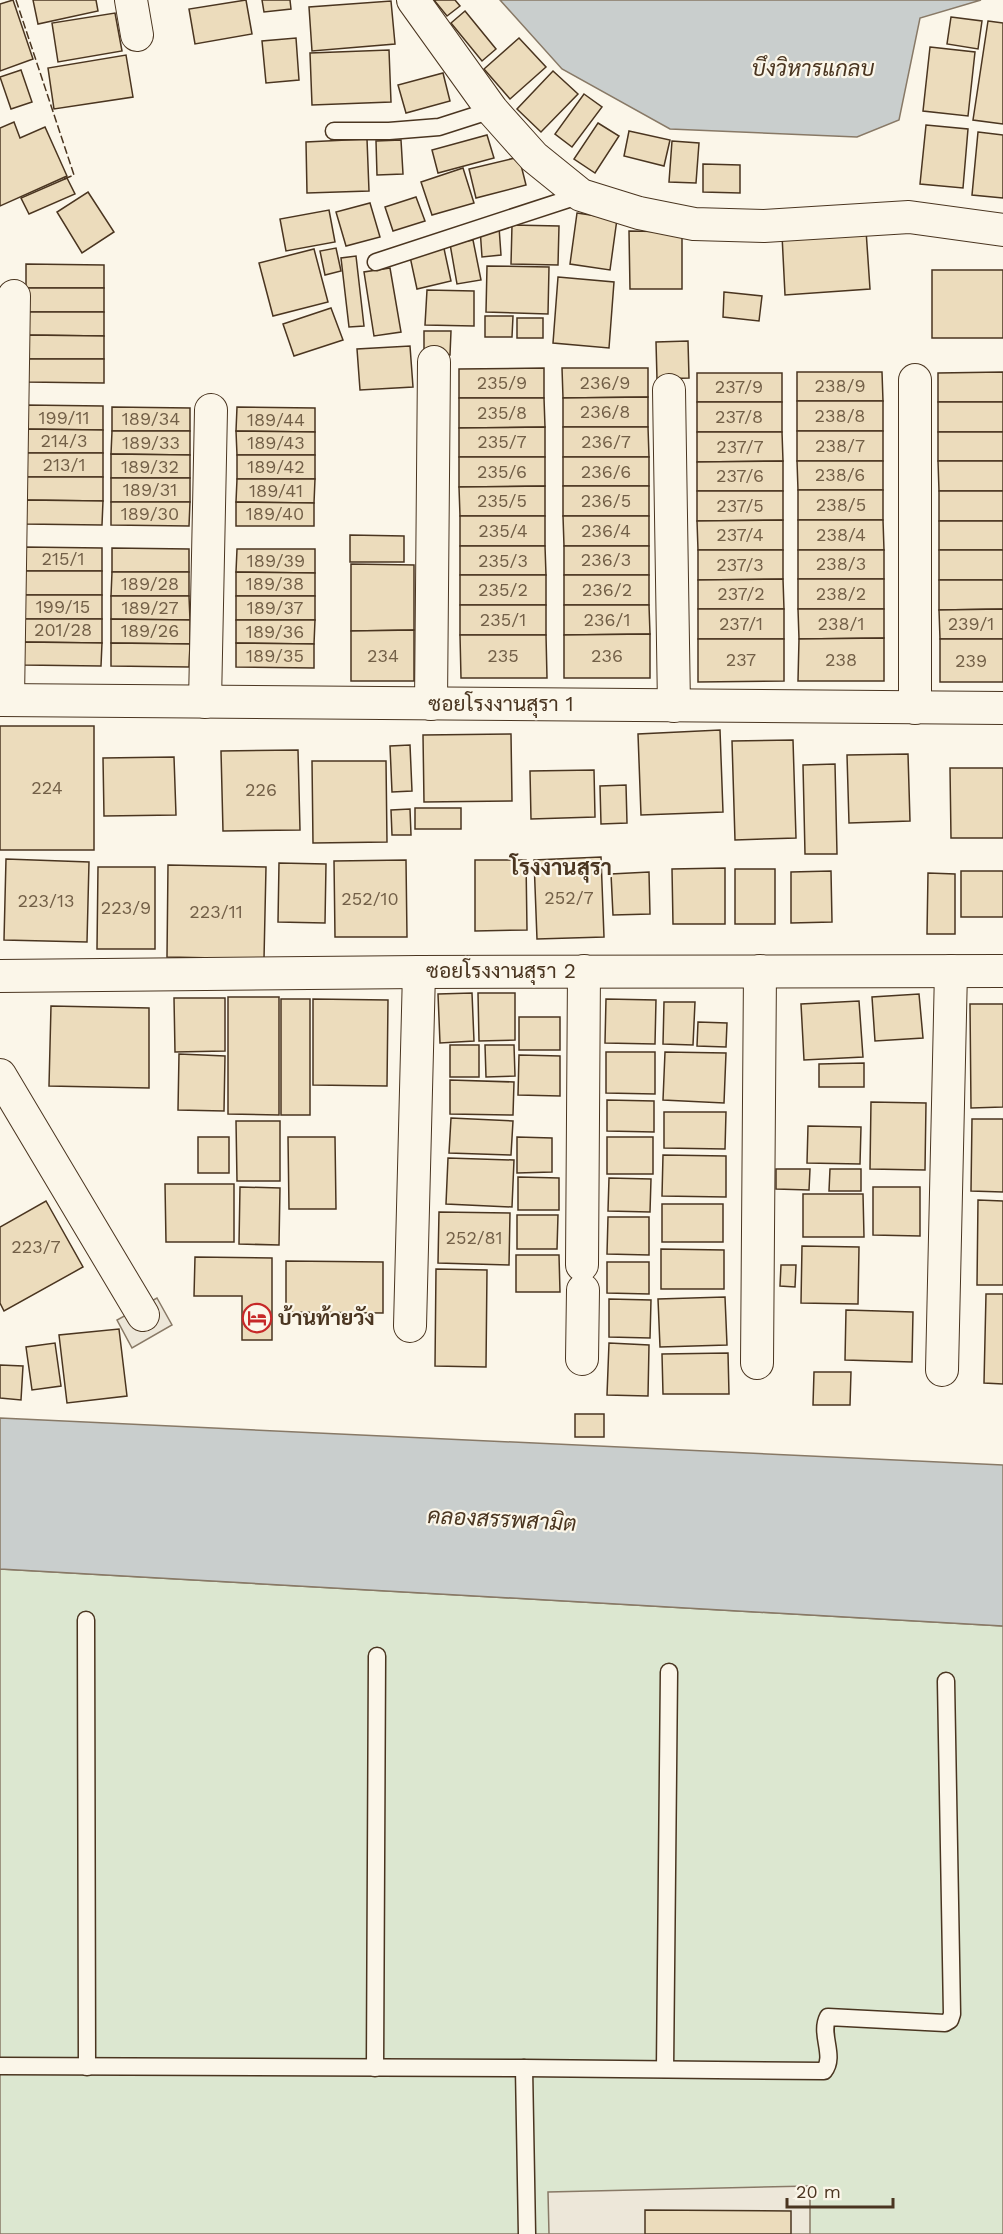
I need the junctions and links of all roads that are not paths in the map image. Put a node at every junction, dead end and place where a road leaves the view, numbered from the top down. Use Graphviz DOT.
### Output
graph roads {
  1 [pos="130,0"];
  2 [pos="412,0"];
  3 [pos="137,34"];
  4 [pos="492,110"];
  5 [pos="334,131"];
  6 [pos="581,195"];
  7 [pos="1003,230"];
  8 [pos="376,262"];
  9 [pos="14,296"];
  10 [pos="434,362"];
  11 [pos="915,380"];
  12 [pos="669,390"];
  13 [pos="211,410"];
  14 [pos="4,700"];
  15 [pos="205,702"];
  16 [pos="431,704"];
  17 [pos="674,705"];
  18 [pos="915,708"];
  19 [pos="1003,708"];
  20 [pos="584,971"];
  21 [pos="760,971"];
  22 [pos="951,971"];
  23 [pos="1003,971"];
  24 [pos="419,972"];
  25 [pos="0,976"];
  26 [pos="0,1075"];
  27 [pos="143,1315"];
  28 [pos="410,1326"];
  29 [pos="582,1359"];
  30 [pos="757,1363"];
  31 [pos="942,1370"];
  32 [pos="86,1620"];
  33 [pos="377,1656"];
  34 [pos="669,1672"];
  35 [pos="946,1681"];
  36 [pos="0,2067"];
  37 [pos="87,2067"];
  38 [pos="375,2067"];
  39 [pos="524,2068"];
  40 [pos="665,2069"];
  41 [pos="527,2234"];
  1 -- 3 [label="street"];
  2 -- 4 [label="street"];
  4 -- 5 [label="lane"];
  4 -- 6 [label="street"];
  6 -- 7 [label="street"];
  6 -- 8 [label="lane"];
  9 -- 14 [label="street"];
  10 -- 16 [label="street"];
  11 -- 18 [label="street"];
  12 -- 17 [label="street"];
  13 -- 15 [label="street"];
  14 -- 15 [label="street, ซอยโรงงานสุรา 1"];
  15 -- 16 [label="street, ซอยโรงงานสุรา 1"];
  16 -- 17 [label="street, ซอยโรงงานสุรา 1"];
  17 -- 18 [label="street, ซอยโรงงานสุรา 1"];
  18 -- 19 [label="street, ซอยโรงงานสุรา 1"];
  20 -- 21 [label="street, ซอยโรงงานสุรา 2"];
  20 -- 24 [label="street, ซอยโรงงานสุรา 2"];
  20 -- 29 [label="street"];
  21 -- 22 [label="street, ซอยโรงงานสุรา 2"];
  21 -- 30 [label="street"];
  22 -- 23 [label="street, ซอยโรงงานสุรา 2"];
  22 -- 31 [label="street"];
  24 -- 25 [label="street, ซอยโรงงานสุรา 2"];
  24 -- 28 [label="street"];
  26 -- 27 [label="street"];
  32 -- 37 [label="lane"];
  33 -- 38 [label="lane"];
  34 -- 40 [label="lane"];
  35 -- 40 [label="lane"];
  36 -- 37 [label="lane"];
  37 -- 38 [label="lane"];
  38 -- 39 [label="lane"];
  39 -- 40 [label="lane"];
  39 -- 41 [label="lane"];
}
